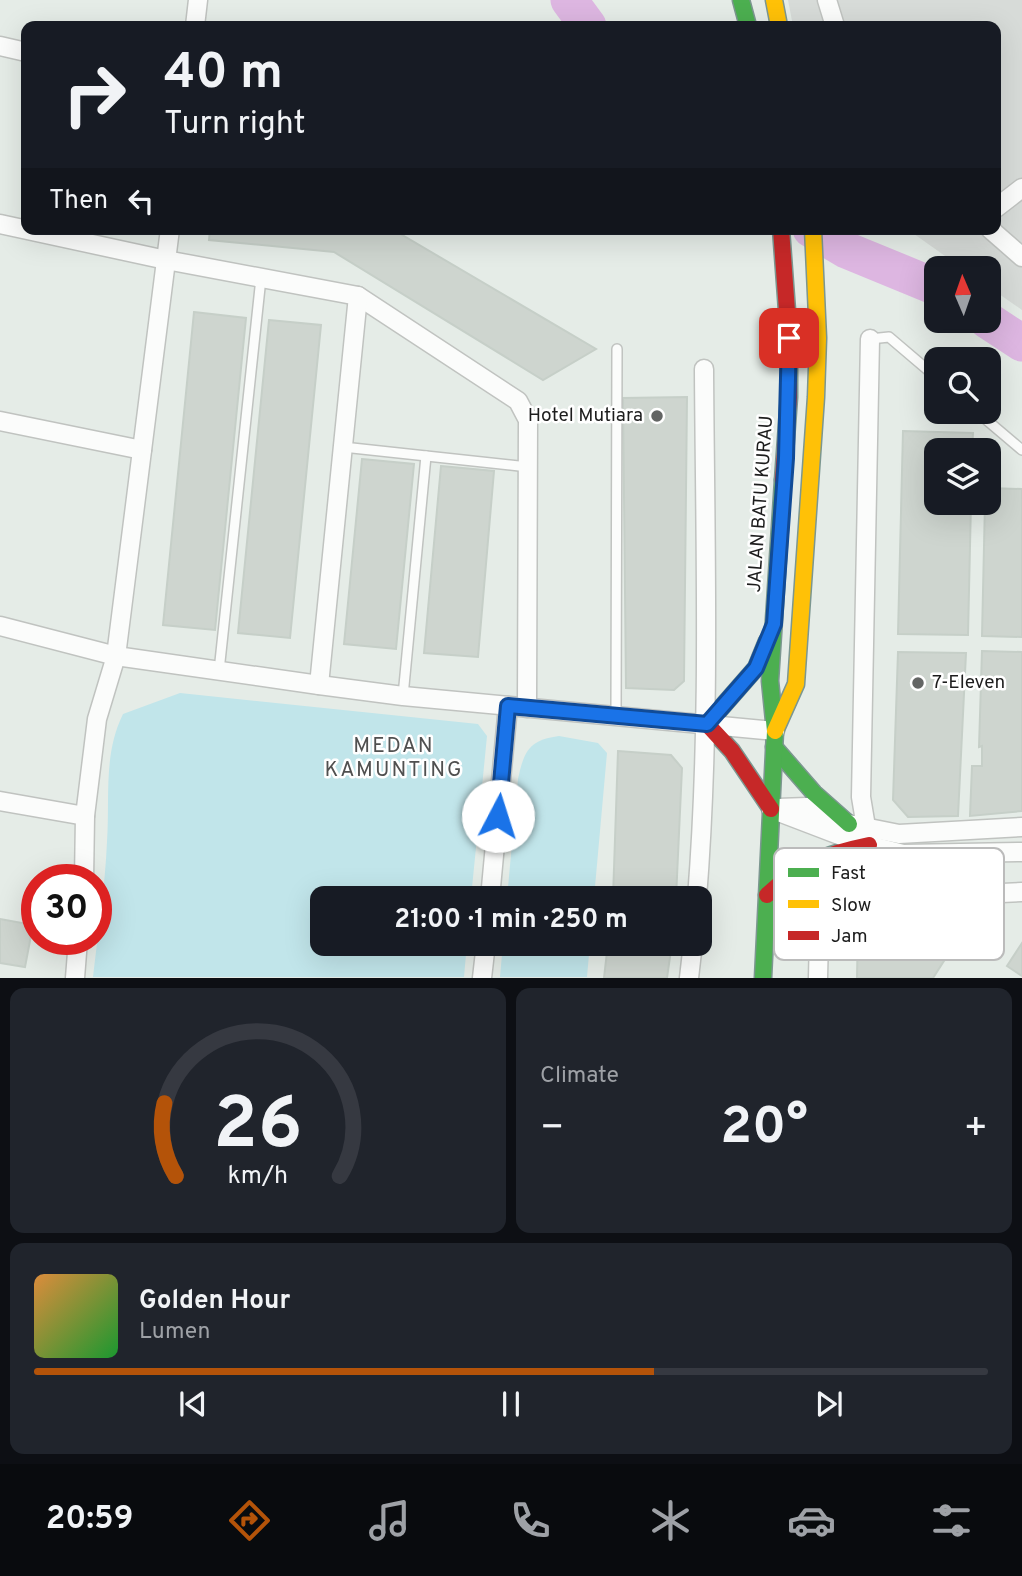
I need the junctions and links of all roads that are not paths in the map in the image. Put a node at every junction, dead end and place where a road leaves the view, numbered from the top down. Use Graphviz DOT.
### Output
graph roads {
  1 [pos="198,0"];
  2 [pos="741,0"];
  3 [pos="774,0"];
  4 [pos="827,0"];
  5 [pos="196,21"];
  6 [pos="747,21"];
  7 [pos="778,21"];
  8 [pos="833,21"];
  9 [pos="0,46"];
  10 [pos="21,51"];
  11 [pos="1022,188"];
  12 [pos="1001,204"];
  13 [pos="0,224"];
  14 [pos="21,229"];
  15 [pos="51,235"];
  16 [pos="169,235"];
  17 [pos="782,235"];
  18 [pos="813,235"];
  19 [pos="997,235"];
  20 [pos="1022,257"];
  21 [pos="166,260"];
  22 [pos="261,278"];
  23 [pos="358,296"];
  24 [pos="870,339"];
  25 [pos="617,349"];
  26 [pos="924,367"];
  27 [pos="704,369"];
  28 [pos="0,421"];
  29 [pos="991,424"];
  30 [pos="343,447"];
  31 [pos="142,450"];
  32 [pos="1022,450"];
  33 [pos="426,456"];
  34 [pos="528,467"];
  35 [pos="774,624"];
  36 [pos="0,626"];
  37 [pos="116,656"];
  38 [pos="219,671"];
  39 [pos="319,685"];
  40 [pos="403,696"];
  41 [pos="508,706"];
  42 [pos="527,708"];
  43 [pos="616,716"];
  44 [pos="707,724"];
  45 [pos="774,739"];
  46 [pos="0,801"];
  47 [pos="771,809"];
  48 [pos="85,816"];
  49 [pos="858,825"];
  50 [pos="1022,827"];
  51 [pos="869,845"];
  52 [pos="854,848"];
  53 [pos="880,848"];
  54 [pos="1004,852"];
  55 [pos="1022,852"];
  56 [pos="84,864"];
  57 [pos="491,886"];
  58 [pos="698,886"];
  59 [pos="774,888"];
  60 [pos="1022,892"];
  61 [pos="1004,893"];
  62 [pos="767,895"];
  63 [pos="77,955"];
  64 [pos="485,956"];
  65 [pos="692,956"];
  66 [pos="818,960"];
  67 [pos="768,977"];
  68 [pos="75,978"];
  69 [pos="482,978"];
  70 [pos="689,978"];
  71 [pos="818,978"];
  1 -- 5 [label="street"];
  2 -- 6 [label="main road"];
  3 -- 7 [label="main road"];
  4 -- 8 [label="street"];
  9 -- 10 [label="street"];
  11 -- 12 [label="street"];
  13 -- 14 [label="street"];
  15 -- 21 [label="street"];
  16 -- 21 [label="street"];
  17 -- 35 [label="main road, JALAN BATU KURAU"];
  18 -- 45 [label="main road, JALAN BATU KURAU"];
  19 -- 20 [label="street"];
  21 -- 22 [label="street"];
  21 -- 31 [label="street"];
  22 -- 23 [label="street"];
  22 -- 38 [label="lane"];
  23 -- 30 [label="street"];
  23 -- 34 [label="street"];
  24 -- 26 [label="lane"];
  24 -- 49 [label="street"];
  25 -- 43 [label="lane"];
  27 -- 44 [label="street"];
  28 -- 31 [label="street"];
  29 -- 32 [label="lane"];
  30 -- 33 [label="lane"];
  30 -- 39 [label="street"];
  31 -- 37 [label="street"];
  33 -- 34 [label="lane"];
  33 -- 40 [label="lane"];
  34 -- 42 [label="street"];
  35 -- 44 [label="main road"];
  35 -- 45 [label="main road, JALAN BATU KURAU"];
  36 -- 37 [label="street"];
  37 -- 38 [label="street"];
  37 -- 48 [label="street"];
  38 -- 39 [label="street"];
  39 -- 40 [label="street"];
  40 -- 41 [label="street"];
  41 -- 42 [label="street"];
  41 -- 57 [label="street"];
  42 -- 43 [label="street"];
  43 -- 44 [label="street"];
  44 -- 45 [label="street"];
  44 -- 47 [label="main road"];
  44 -- 58 [label="street"];
  45 -- 47 [label="main road, JALAN BATU KURAU"];
  45 -- 49 [label="main road"];
  46 -- 48 [label="street"];
  47 -- 49 [label="street"];
  47 -- 51 [label="street"];
  47 -- 62 [label="main road, JALAN BATU KURAU"];
  48 -- 56 [label="street"];
  49 -- 50 [label="street"];
  51 -- 52 [label="main road"];
  51 -- 53 [label="street"];
  54 -- 55 [label="street"];
  59 -- 62 [label="main road"];
  60 -- 61 [label="street"];
  62 -- 67 [label="main road, JALAN BATU KURAU"];
  63 -- 68 [label="street"];
  64 -- 69 [label="street"];
  65 -- 70 [label="street"];
  66 -- 71 [label="street"];
}
